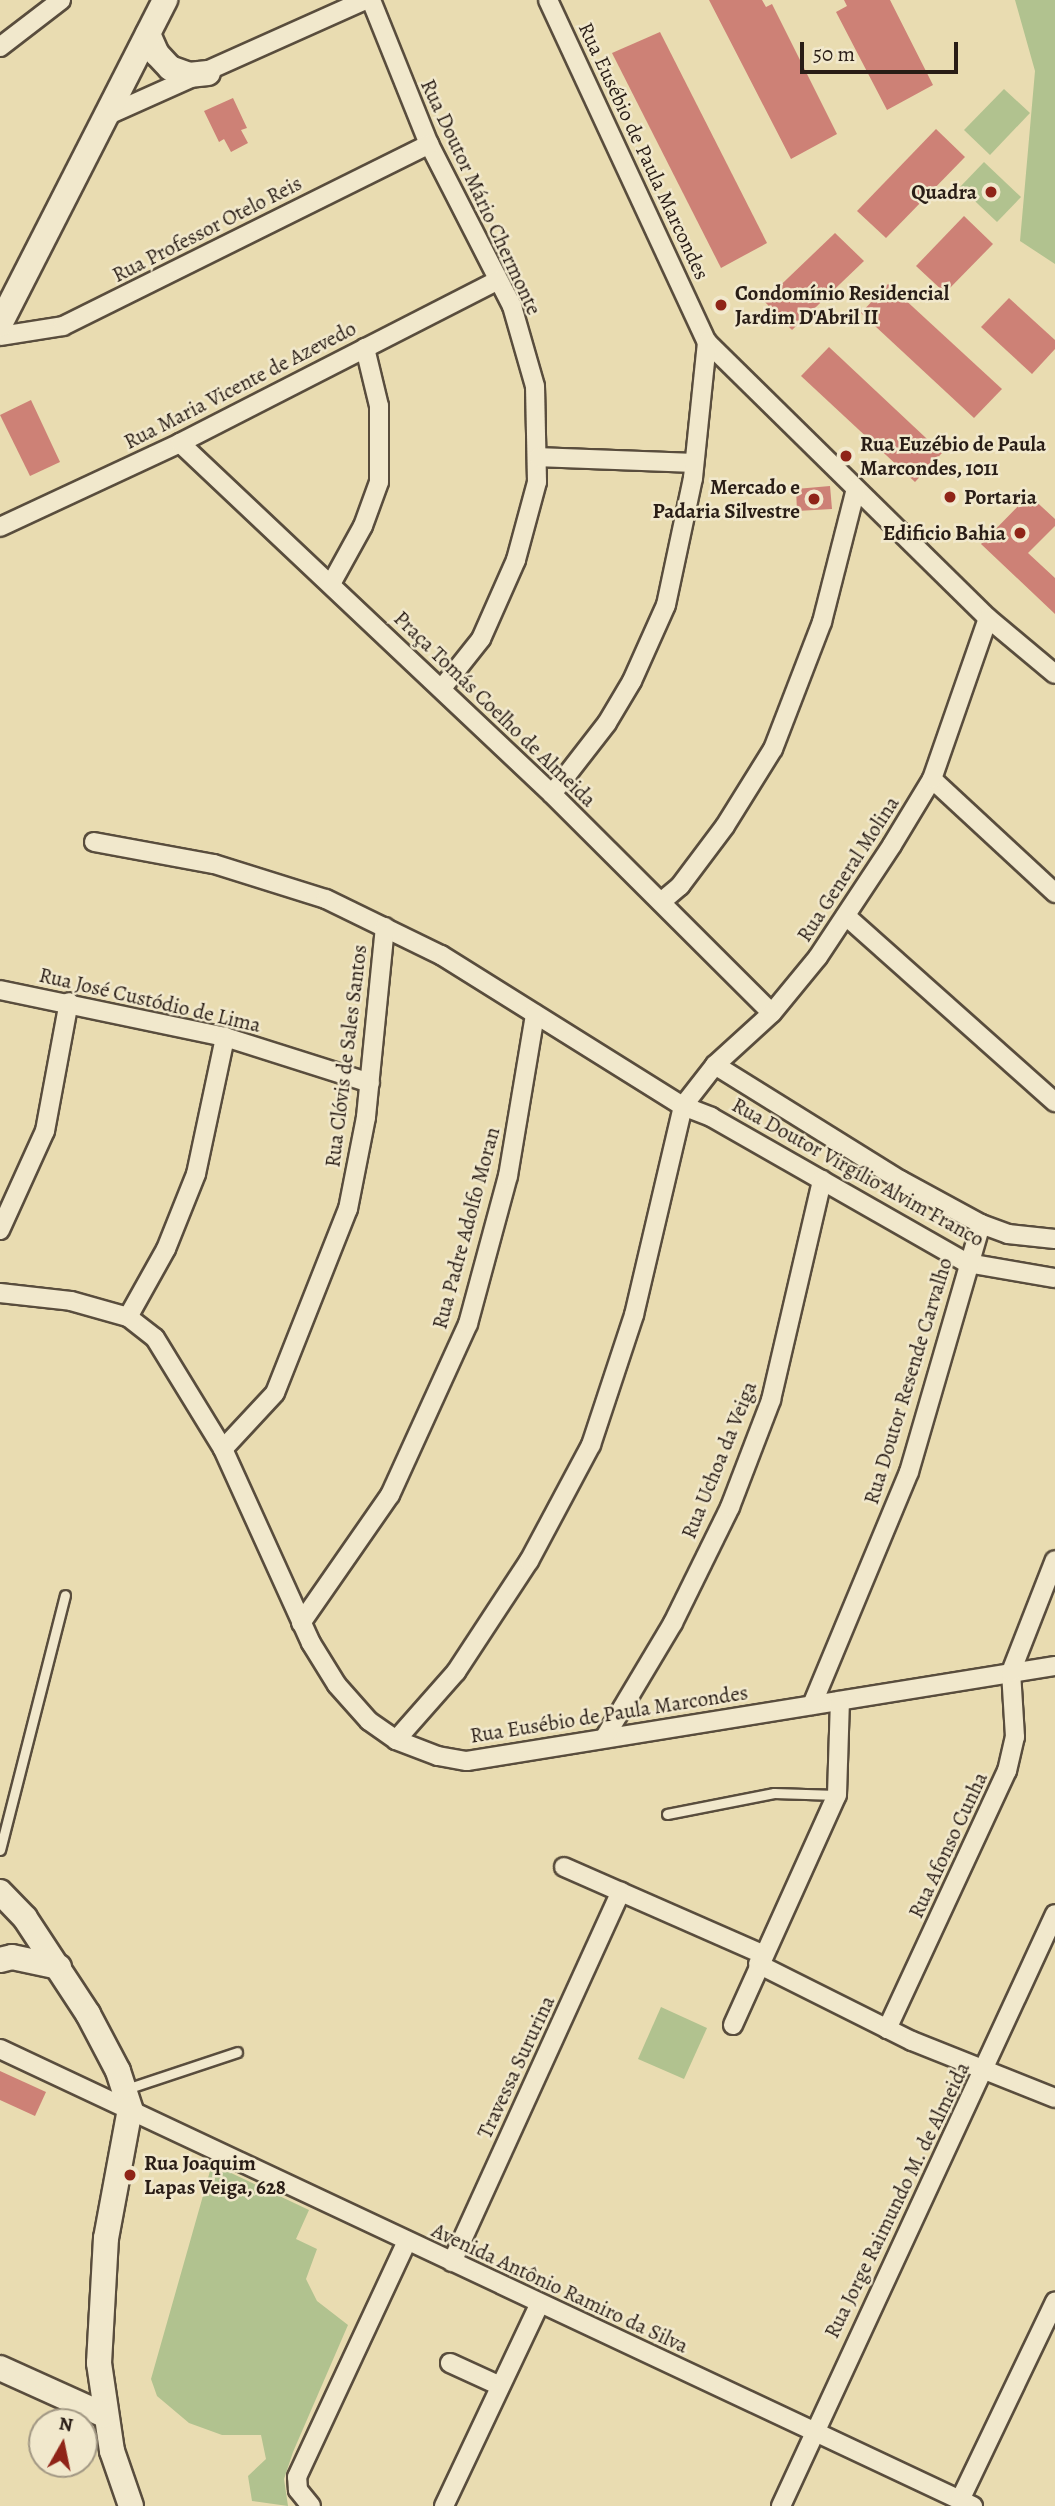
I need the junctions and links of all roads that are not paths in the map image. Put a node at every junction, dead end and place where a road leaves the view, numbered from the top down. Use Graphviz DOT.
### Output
graph roads {
  1 [pos="165,0"];
  2 [pos="365,0"];
  3 [pos="371,0"];
  4 [pos="548,0"];
  5 [pos="54,3"];
  6 [pos="148,34"];
  7 [pos="0,47"];
  8 [pos="208,73"];
  9 [pos="106,116"];
  10 [pos="429,144"];
  11 [pos="498,280"];
  12 [pos="0,324"];
  13 [pos="0,336"];
  14 [pos="708,342"];
  15 [pos="365,348"];
  16 [pos="180,443"];
  17 [pos="538,457"];
  18 [pos="693,463"];
  19 [pos="856,489"];
  20 [pos="0,527"];
  21 [pos="331,584"];
  22 [pos="988,618"];
  23 [pos="1055,674"];
  24 [pos="442,688"];
  25 [pos="932,779"];
  26 [pos="552,794"];
  27 [pos="94,842"];
  28 [pos="1055,893"];
  29 [pos="661,902"];
  30 [pos="846,916"];
  31 [pos="385,927"];
  32 [pos="0,990"];
  33 [pos="69,1002"];
  34 [pos="772,1013"];
  35 [pos="535,1014"];
  36 [pos="225,1037"];
  37 [pos="715,1065"];
  38 [pos="370,1083"];
  39 [pos="1055,1102"];
  40 [pos="683,1106"];
  41 [pos="822,1180"];
  42 [pos="981,1224"];
  43 [pos="0,1230"];
  44 [pos="1055,1239"];
  45 [pos="967,1263"];
  46 [pos="1055,1278"];
  47 [pos="0,1293"];
  48 [pos="128,1317"];
  49 [pos="223,1449"];
  50 [pos="1055,1560"];
  51 [pos="65,1595"];
  52 [pos="301,1623"];
  53 [pos="1055,1666"];
  54 [pos="1011,1672"];
  55 [pos="840,1701"];
  56 [pos="812,1705"];
  57 [pos="606,1737"];
  58 [pos="396,1740"];
  59 [pos="837,1795"];
  60 [pos="667,1814"];
  61 [pos="0,1850"];
  62 [pos="564,1867"];
  63 [pos="0,1892"];
  64 [pos="621,1892"];
  65 [pos="1053,1922"];
  66 [pos="760,1959"];
  67 [pos="0,1960"];
  68 [pos="59,1967"];
  69 [pos="733,2025"];
  70 [pos="887,2029"];
  71 [pos="0,2049"];
  72 [pos="237,2052"];
  73 [pos="985,2071"];
  74 [pos="1055,2098"];
  75 [pos="127,2099"];
  76 [pos="407,2241"];
  77 [pos="452,2262"];
  78 [pos="1055,2302"];
  79 [pos="539,2305"];
  80 [pos="99,2363"];
  81 [pos="450,2363"];
  82 [pos="1,2371"];
  83 [pos="498,2385"];
  84 [pos="57,2393"];
  85 [pos="104,2415"];
  86 [pos="813,2432"];
  87 [pos="966,2503"];
  88 [pos="448,2505"];
  89 [pos="131,2506"];
  90 [pos="311,2506"];
  91 [pos="780,2506"];
  1 -- 6 [label="main road"];
  2 -- 8 [label="street"];
  3 -- 10 [label="street, Rua Doutor Mário Chermonte"];
  4 -- 14 [label="street, Rua Eusébio de Paula Marcondes"];
  5 -- 7 [label="street"];
  6 -- 8 [label="main road"];
  6 -- 9 [label="main road"];
  8 -- 9 [label="street"];
  9 -- 12 [label="main road"];
  10 -- 11 [label="street, Rua Doutor Mário Chermonte"];
  10 -- 13 [label="street, Rua Professor Otelo Reis"];
  11 -- 15 [label="street, Rua Maria Vicente de Azevedo"];
  11 -- 17 [label="street, Rua Doutor Mário Chermonte"];
  14 -- 18 [label="street"];
  14 -- 19 [label="street, Rua Eusébio de Paula Marcondes"];
  15 -- 16 [label="street, Rua Maria Vicente de Azevedo"];
  15 -- 21 [label="street"];
  16 -- 20 [label="street, Rua Maria Vicente de Azevedo"];
  16 -- 21 [label="street, Praça Tomás Coelho de Almeida"];
  17 -- 18 [label="street"];
  17 -- 24 [label="street, Rua Doutor Mário Chermonte"];
  18 -- 26 [label="street"];
  19 -- 22 [label="street, Rua Eusébio de Paula Marcondes"];
  19 -- 29 [label="street"];
  21 -- 24 [label="street, Praça Tomás Coelho de Almeida"];
  22 -- 23 [label="street, Rua Eusébio de Paula Marcondes"];
  22 -- 25 [label="street, Rua General Molina"];
  24 -- 26 [label="street, Praça Tomás Coelho de Almeida"];
  25 -- 28 [label="street"];
  25 -- 30 [label="street, Rua General Molina"];
  26 -- 29 [label="street, Praça Tomás Coelho de Almeida"];
  27 -- 31 [label="street"];
  29 -- 34 [label="street, Praça Tomás Coelho de Almeida"];
  30 -- 34 [label="street, Rua General Molina"];
  30 -- 39 [label="street"];
  31 -- 35 [label="street"];
  31 -- 38 [label="street, Rua Clóvis de Sales Santos"];
  32 -- 33 [label="street, Rua José Custódio de Lima"];
  33 -- 36 [label="street, Rua José Custódio de Lima"];
  33 -- 43 [label="street"];
  34 -- 37 [label="street, Rua General Molina"];
  35 -- 40 [label="street"];
  35 -- 52 [label="street, Rua Padre Adolfo Moran"];
  36 -- 38 [label="street, Rua José Custódio de Lima"];
  36 -- 48 [label="street"];
  37 -- 40 [label="street, Rua General Molina"];
  37 -- 42 [label="street, Rua Doutor Virgílio Alvim Franco"];
  38 -- 49 [label="street, Rua Clóvis de Sales Santos"];
  40 -- 41 [label="street, Rua Doutor Virgílio Alvim Franco"];
  40 -- 58 [label="street"];
  41 -- 45 [label="street, Rua Doutor Virgílio Alvim Franco"];
  41 -- 57 [label="street, Rua Uchoa da Veiga"];
  42 -- 44 [label="street, Rua Doutor Virgílio Alvim Franco"];
  42 -- 45 [label="street, Rua Doutor Resende Carvalho"];
  45 -- 46 [label="street, Rua Doutor Virgílio Alvim Franco"];
  45 -- 56 [label="street, Rua Doutor Resende Carvalho"];
  47 -- 48 [label="street, Rua Eusébio de Paula Marcondes"];
  48 -- 49 [label="street, Rua Eusébio de Paula Marcondes"];
  49 -- 52 [label="street, Rua Eusébio de Paula Marcondes"];
  50 -- 54 [label="street"];
  51 -- 61 [label="lane"];
  52 -- 58 [label="street, Rua Eusébio de Paula Marcondes"];
  53 -- 54 [label="street, Rua Eusébio de Paula Marcondes"];
  54 -- 55 [label="street, Rua Eusébio de Paula Marcondes"];
  54 -- 70 [label="street, Rua Afonso Cunha"];
  55 -- 56 [label="street, Rua Eusébio de Paula Marcondes"];
  55 -- 59 [label="street"];
  56 -- 57 [label="street, Rua Eusébio de Paula Marcondes"];
  57 -- 58 [label="street, Rua Eusébio de Paula Marcondes"];
  59 -- 60 [label="lane"];
  59 -- 66 [label="street"];
  62 -- 64 [label="street"];
  63 -- 68 [label="main road"];
  64 -- 66 [label="street"];
  64 -- 77 [label="street, Travessa Sururina"];
  65 -- 73 [label="street, Rua Jorge Raimundo M. de Almeida"];
  66 -- 69 [label="street"];
  66 -- 70 [label="street"];
  67 -- 68 [label="main road"];
  68 -- 75 [label="main road"];
  70 -- 73 [label="street"];
  71 -- 75 [label="street, Avenida Antônio Ramiro da Silva"];
  72 -- 75 [label="lane"];
  73 -- 74 [label="street"];
  73 -- 86 [label="street, Rua Jorge Raimundo M. de Almeida"];
  75 -- 76 [label="street, Avenida Antônio Ramiro da Silva"];
  75 -- 80 [label="main road"];
  76 -- 77 [label="street, Avenida Antônio Ramiro da Silva"];
  76 -- 90 [label="street"];
  77 -- 79 [label="street, Avenida Antônio Ramiro da Silva"];
  78 -- 87 [label="street"];
  79 -- 83 [label="street"];
  79 -- 86 [label="street, Avenida Antônio Ramiro da Silva"];
  80 -- 84 [label="main road"];
  80 -- 85 [label="main road"];
  81 -- 83 [label="street"];
  82 -- 84 [label="main road"];
  83 -- 88 [label="street"];
  84 -- 85 [label="main road"];
  85 -- 89 [label="main road"];
  86 -- 87 [label="street, Avenida Antônio Ramiro da Silva"];
  86 -- 91 [label="street, Rua Jorge Raimundo M. de Almeida"];
}
